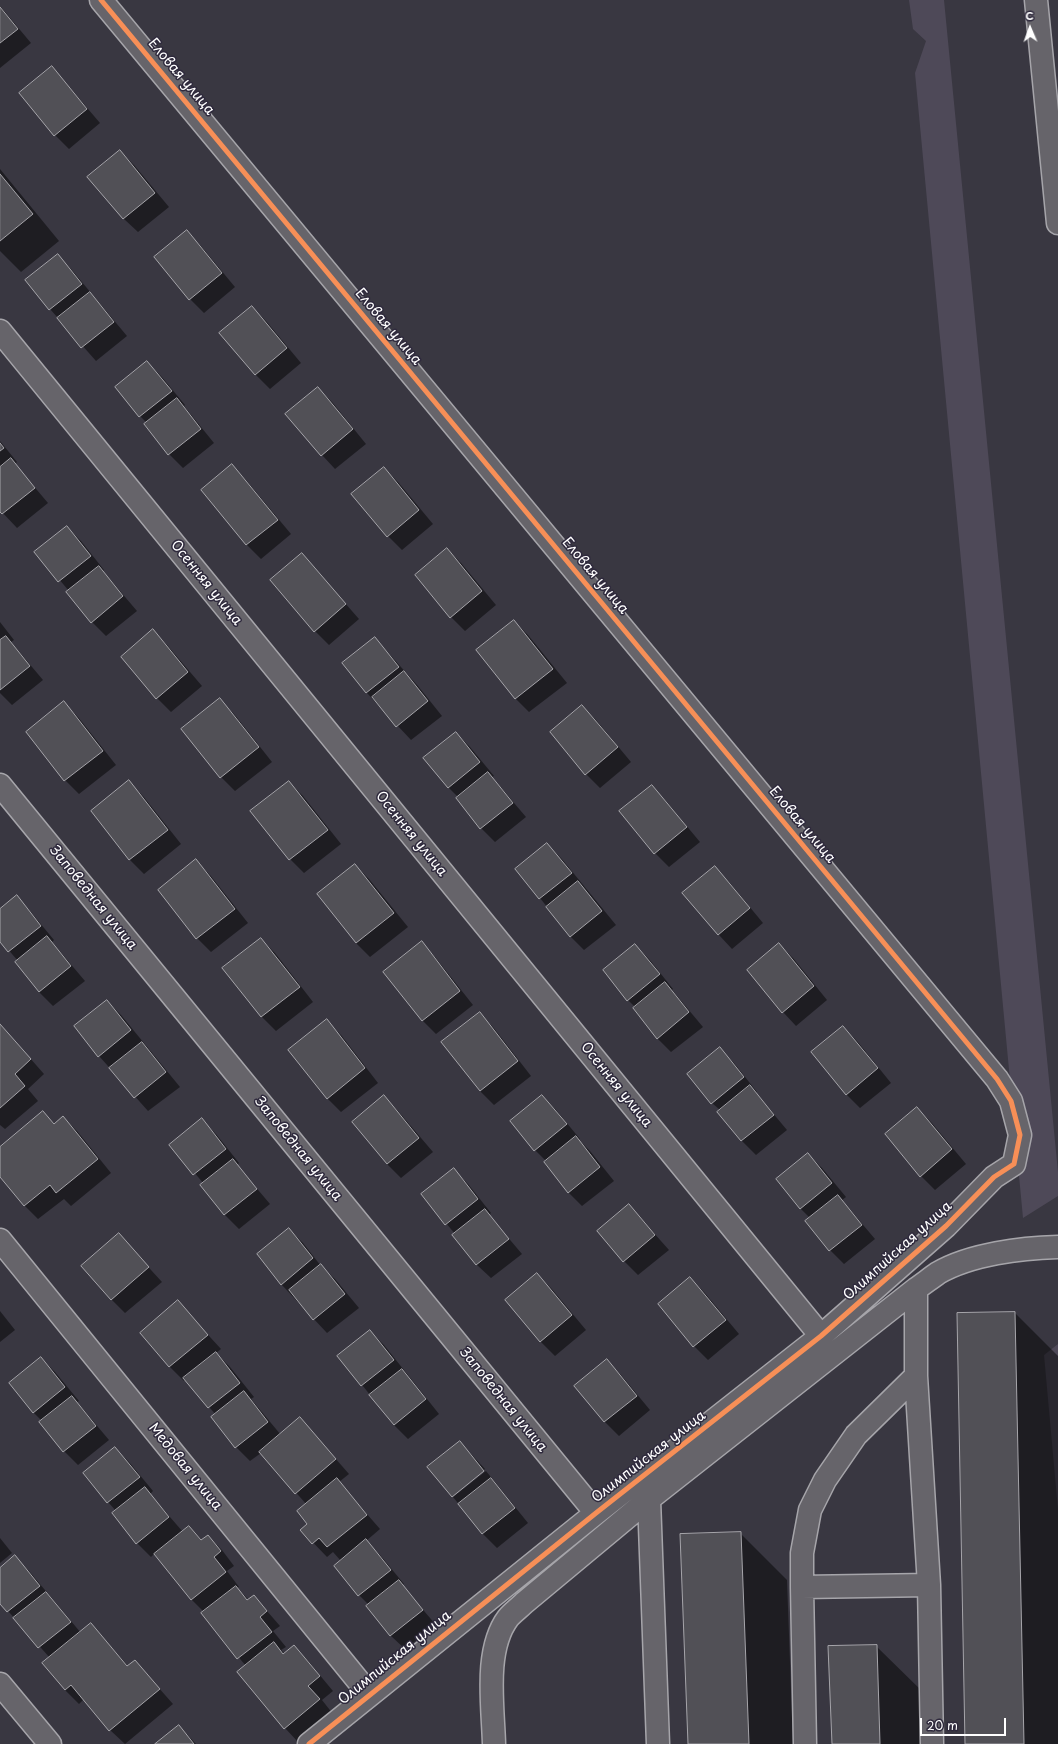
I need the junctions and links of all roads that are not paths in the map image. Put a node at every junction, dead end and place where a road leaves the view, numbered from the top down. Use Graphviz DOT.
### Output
graph roads {
  1 [pos="102,0"];
  2 [pos="1036,0"];
  3 [pos="1058,223"];
  4 [pos="0,332"];
  5 [pos="0,785"];
  6 [pos="994,1177"];
  7 [pos="0,1240"];
  8 [pos="1058,1247"];
  9 [pos="916,1289"];
  10 [pos="821,1336"];
  11 [pos="916,1376"];
  12 [pos="648,1499"];
  13 [pos="596,1513"];
  14 [pos="929,1585"];
  15 [pos="802,1587"];
  16 [pos="0,1684"];
  17 [pos="370,1694"];
  18 [pos="50,1744"];
  19 [pos="309,1744"];
  20 [pos="494,1744"];
  21 [pos="658,1744"];
  22 [pos="805,1744"];
  23 [pos="932,1744"];
  1 -- 6 [label="street, Еловая улица"];
  2 -- 3 [label="street"];
  4 -- 10 [label="street, Осенняя улица"];
  5 -- 13 [label="street, Заповедная улица"];
  6 -- 10 [label="street, Олимпийская улица"];
  7 -- 17 [label="street, Медовая улица"];
  8 -- 9 [label="street"];
  9 -- 11 [label="street"];
  9 -- 12 [label="street"];
  10 -- 13 [label="street, Олимпийская улица"];
  11 -- 14 [label="street"];
  11 -- 15 [label="street"];
  12 -- 20 [label="street"];
  12 -- 21 [label="street"];
  13 -- 17 [label="street, Олимпийская улица"];
  14 -- 15 [label="street"];
  14 -- 23 [label="street"];
  15 -- 22 [label="street"];
  16 -- 18 [label="street"];
  17 -- 19 [label="street, Олимпийская улица"];
}
